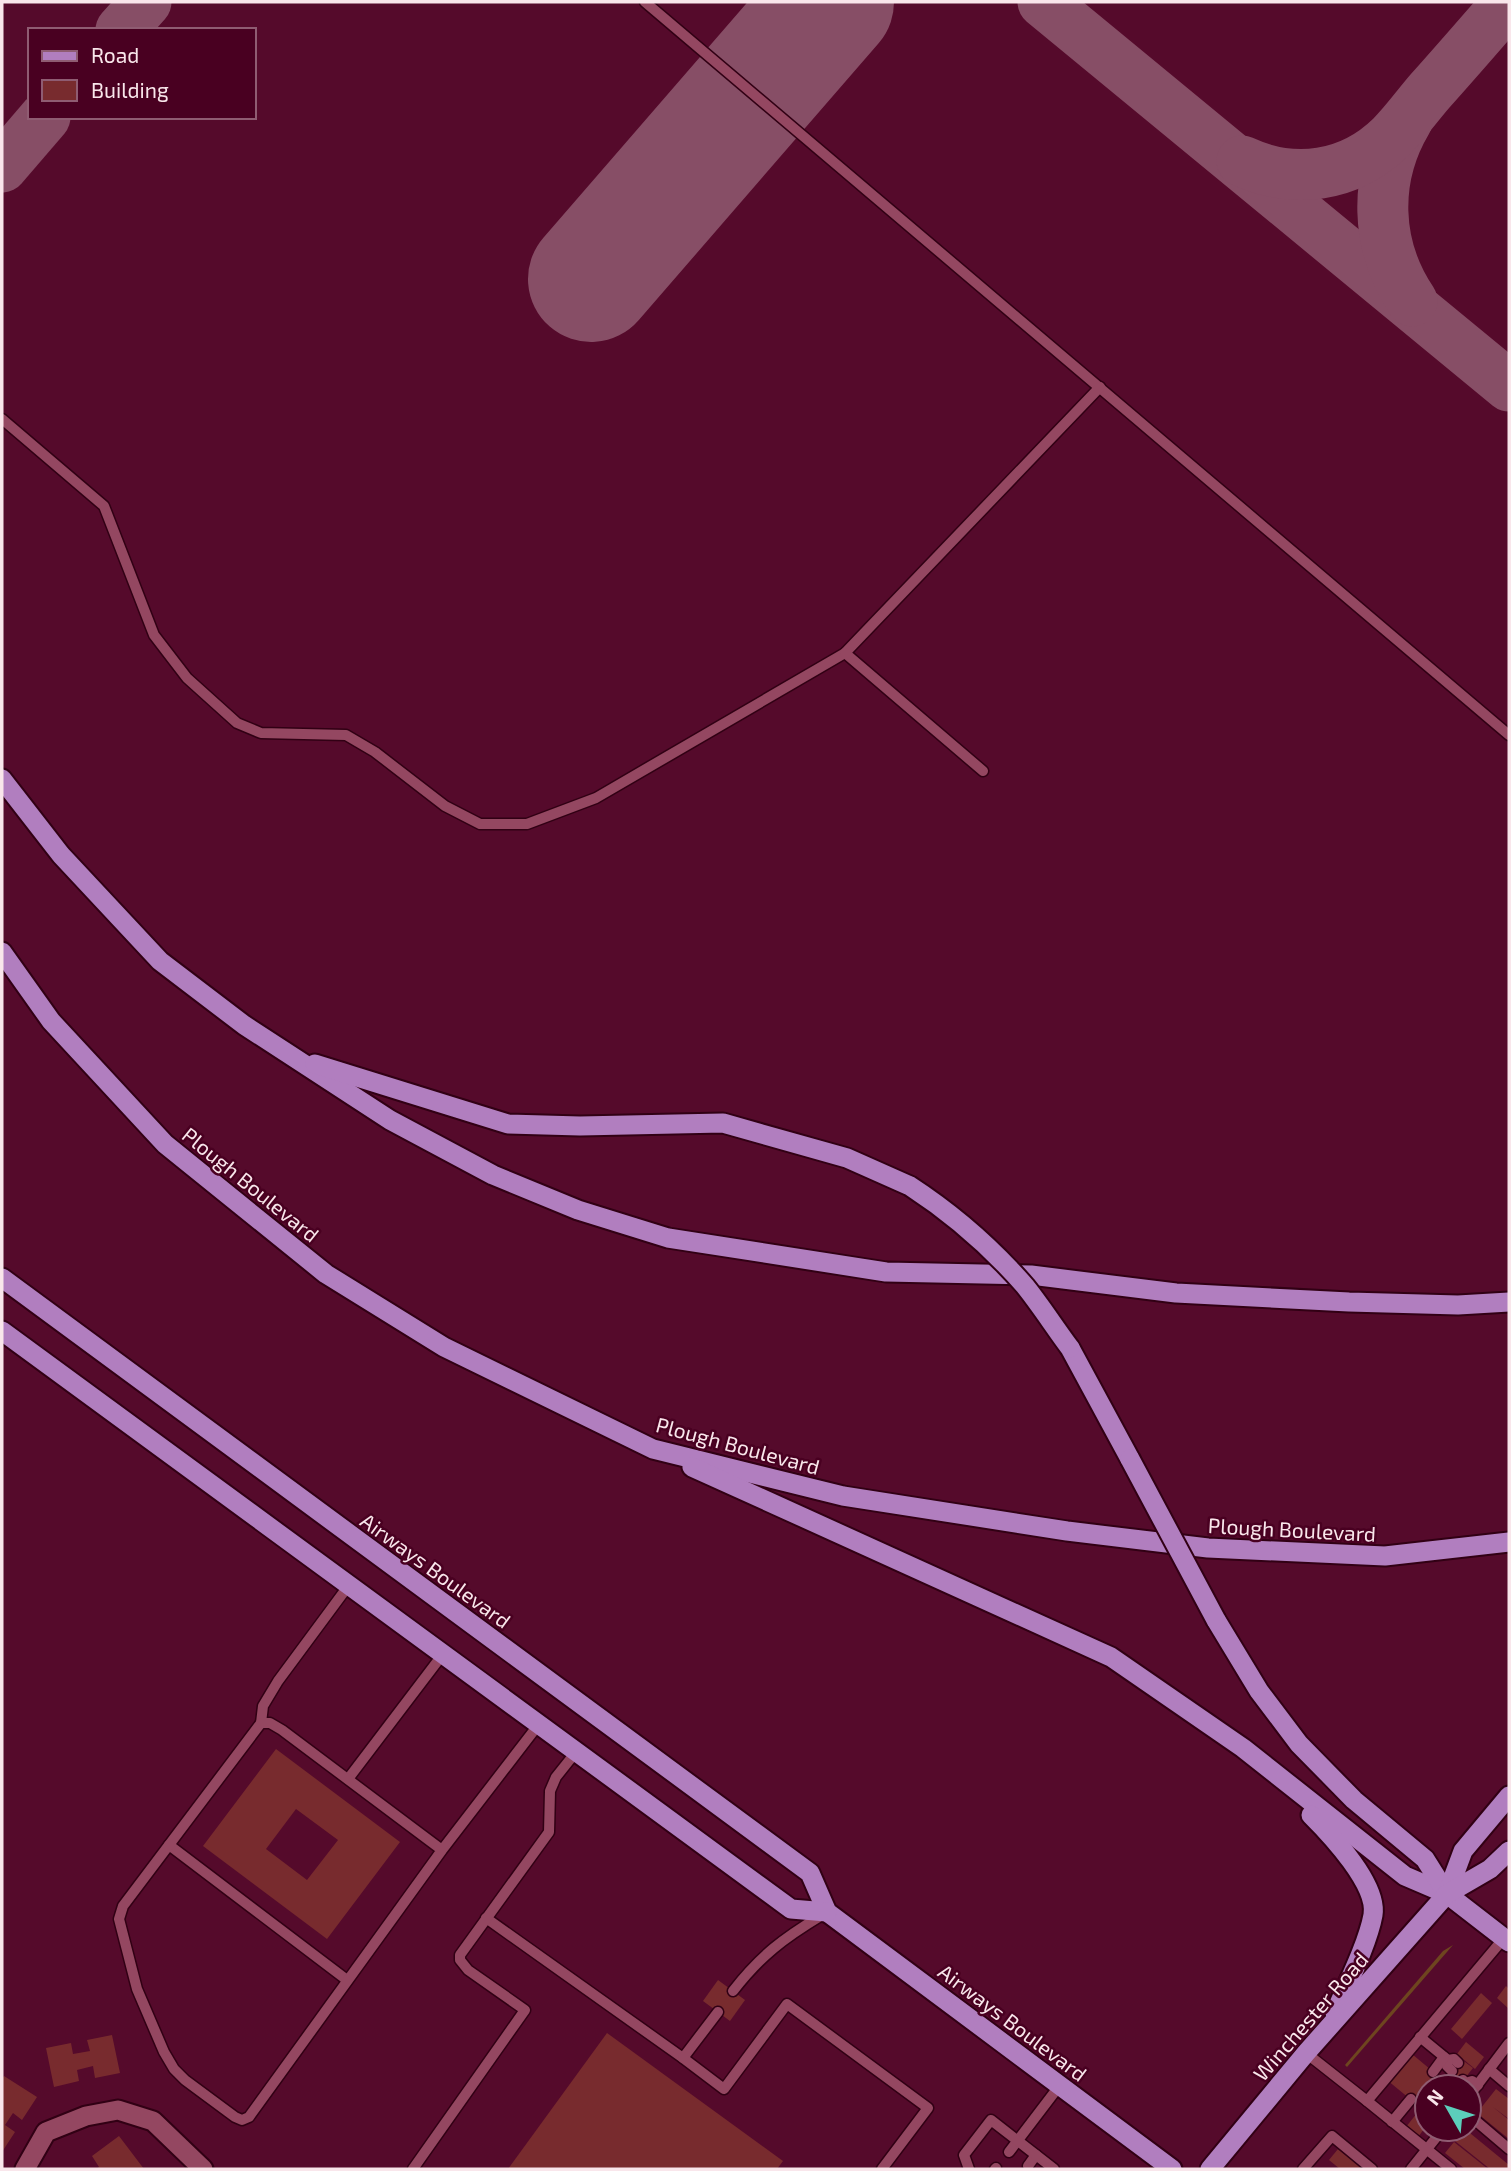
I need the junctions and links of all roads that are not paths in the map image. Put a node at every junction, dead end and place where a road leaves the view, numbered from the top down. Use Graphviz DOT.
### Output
graph roads {
  1 [pos="645,2"];
  2 [pos="1100,387"];
  3 [pos="2,419"];
  4 [pos="845,653"];
  5 [pos="1509,735"];
  6 [pos="983,771"];
  7 [pos="2,779"];
  8 [pos="2,952"];
  9 [pos="288,1055"];
  10 [pos="2,1278"];
  11 [pos="1509,1302"];
  12 [pos="2,1331"];
  13 [pos="653,1449"];
  14 [pos="1509,1542"];
  15 [pos="349,1585"];
  16 [pos="443,1654"];
  17 [pos="261,1723"];
  18 [pos="539,1724"];
  19 [pos="1243,1748"];
  20 [pos="576,1752"];
  21 [pos="348,1779"];
  22 [pos="1509,1796"];
  23 [pos="169,1845"];
  24 [pos="442,1850"];
  25 [pos="1509,1851"];
  26 [pos="1447,1894"];
  27 [pos="827,1912"];
  28 [pos="486,1918"];
  29 [pos="1506,1940"];
  30 [pos="347,1980"];
  31 [pos="733,1991"];
  32 [pos="718,2012"];
  33 [pos="1330,2025"];
  34 [pos="1420,2037"];
  35 [pos="1509,2043"];
  36 [pos="1306,2053"];
  37 [pos="683,2059"];
  38 [pos="1489,2069"];
  39 [pos="1433,2072"];
  40 [pos="1482,2073"];
  41 [pos="1060,2085"];
  42 [pos="1509,2086"];
  43 [pos="1410,2099"];
  44 [pos="1367,2101"];
  45 [pos="1392,2122"];
  46 [pos="1483,2127"];
  47 [pos="1017,2140"];
  48 [pos="1432,2143"];
  49 [pos="1427,2149"];
  50 [pos="1509,2149"];
  51 [pos="1009,2152"];
  52 [pos="1036,2155"];
  53 [pos="1028,2166"];
  54 [pos="25,2169"];
  55 [pos="203,2169"];
  56 [pos="413,2169"];
  57 [pos="882,2169"];
  58 [pos="969,2169"];
  59 [pos="1054,2169"];
  60 [pos="1172,2169"];
  61 [pos="1210,2169"];
  62 [pos="1303,2169"];
  63 [pos="1372,2169"];
  64 [pos="1411,2169"];
  65 [pos="1451,2169"];
  1 -- 2 [label="lane"];
  2 -- 4 [label="lane"];
  2 -- 5 [label="lane"];
  3 -- 4 [label="lane"];
  4 -- 6 [label="lane"];
  7 -- 9 [label="main road"];
  8 -- 13 [label="main road, Plough Boulevard"];
  9 -- 11 [label="main road"];
  9 -- 26 [label="main road, bridge"];
  10 -- 27 [label="main road, Airways Boulevard"];
  12 -- 15 [label="main road"];
  13 -- 14 [label="main road, Plough Boulevard"];
  13 -- 19 [label="main road"];
  15 -- 16 [label="main road"];
  15 -- 17 [label="lane"];
  16 -- 18 [label="main road"];
  16 -- 21 [label="lane"];
  17 -- 21 [label="lane"];
  17 -- 23 [label="lane"];
  18 -- 20 [label="main road"];
  18 -- 24 [label="lane"];
  19 -- 26 [label="main road"];
  19 -- 33 [label="main road"];
  20 -- 27 [label="main road"];
  20 -- 28 [label="lane"];
  21 -- 24 [label="lane"];
  22 -- 26 [label="main road, Winchester Road"];
  23 -- 30 [label="lane"];
  23 -- 30 [label="lane"];
  24 -- 30 [label="lane"];
  25 -- 26 [label="main road, Winchester Road"];
  26 -- 29 [label="main road"];
  26 -- 33 [label="main road, Winchester Road"];
  27 -- 31 [label="lane"];
  27 -- 41 [label="main road, Airways Boulevard"];
  28 -- 37 [label="lane"];
  28 -- 56 [label="lane"];
  29 -- 34 [label="lane"];
  32 -- 37 [label="lane"];
  33 -- 36 [label="main road, Winchester Road"];
  34 -- 39 [label="lane"];
  34 -- 44 [label="lane"];
  35 -- 38 [label="lane"];
  36 -- 44 [label="lane"];
  36 -- 61 [label="main road, Winchester Road"];
  37 -- 57 [label="lane"];
  38 -- 40 [label="lane"];
  38 -- 42 [label="lane"];
  41 -- 47 [label="lane"];
  41 -- 60 [label="main road, Airways Boulevard"];
  43 -- 45 [label="lane"];
  44 -- 45 [label="lane"];
  45 -- 49 [label="lane"];
  46 -- 50 [label="lane"];
  47 -- 51 [label="lane"];
  47 -- 52 [label="lane"];
  47 -- 58 [label="lane"];
  48 -- 49 [label="lane"];
  49 -- 64 [label="lane"];
  49 -- 65 [label="lane"];
  52 -- 53 [label="lane"];
  52 -- 59 [label="lane"];
  54 -- 55 [label="street"];
  62 -- 63 [label="lane"];
}
